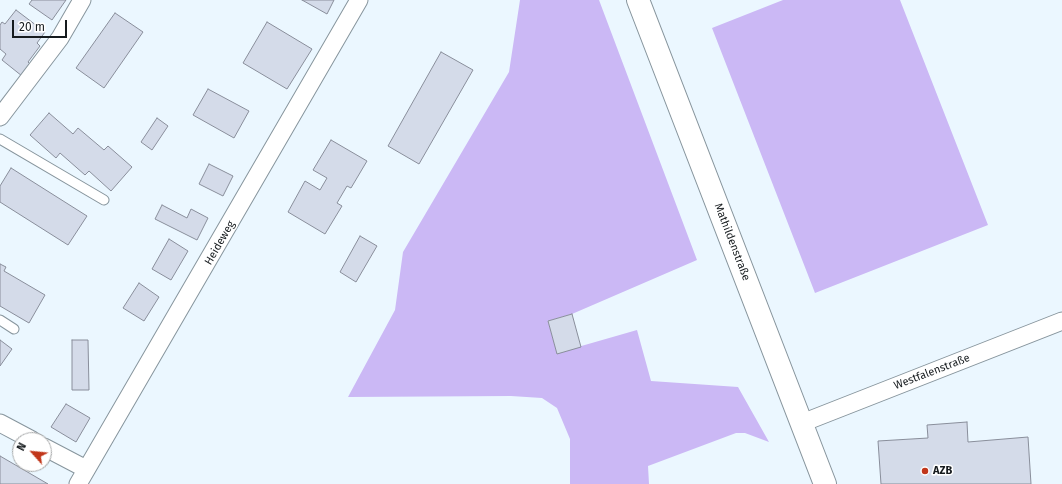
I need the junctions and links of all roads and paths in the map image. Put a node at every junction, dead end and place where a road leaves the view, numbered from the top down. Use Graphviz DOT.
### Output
graph roads {
  1 [pos="82,0"];
  2 [pos="359,0"];
  3 [pos="638,0"];
  4 [pos="0,117"];
  5 [pos="0,139"];
  6 [pos="104,200"];
  7 [pos="0,320"];
  8 [pos="1062,320"];
  9 [pos="14,328"];
  10 [pos="0,423"];
  11 [pos="802,423"];
  12 [pos="17,432"];
  13 [pos="52,450"];
  14 [pos="86,469"];
  15 [pos="78,484"];
  16 [pos="825,484"];
  1 -- 4 [label="street"];
  2 -- 14 [label="street, Heideweg"];
  3 -- 11 [label="street, Mathildenstraße"];
  5 -- 6 [label="lane"];
  7 -- 9 [label="lane"];
  8 -- 11 [label="street, Westfalenstraße"];
  10 -- 12 [label="street"];
  11 -- 16 [label="street, Mathildenstraße"];
  13 -- 14 [label="street"];
  14 -- 15 [label="street, Heideweg"];
}
